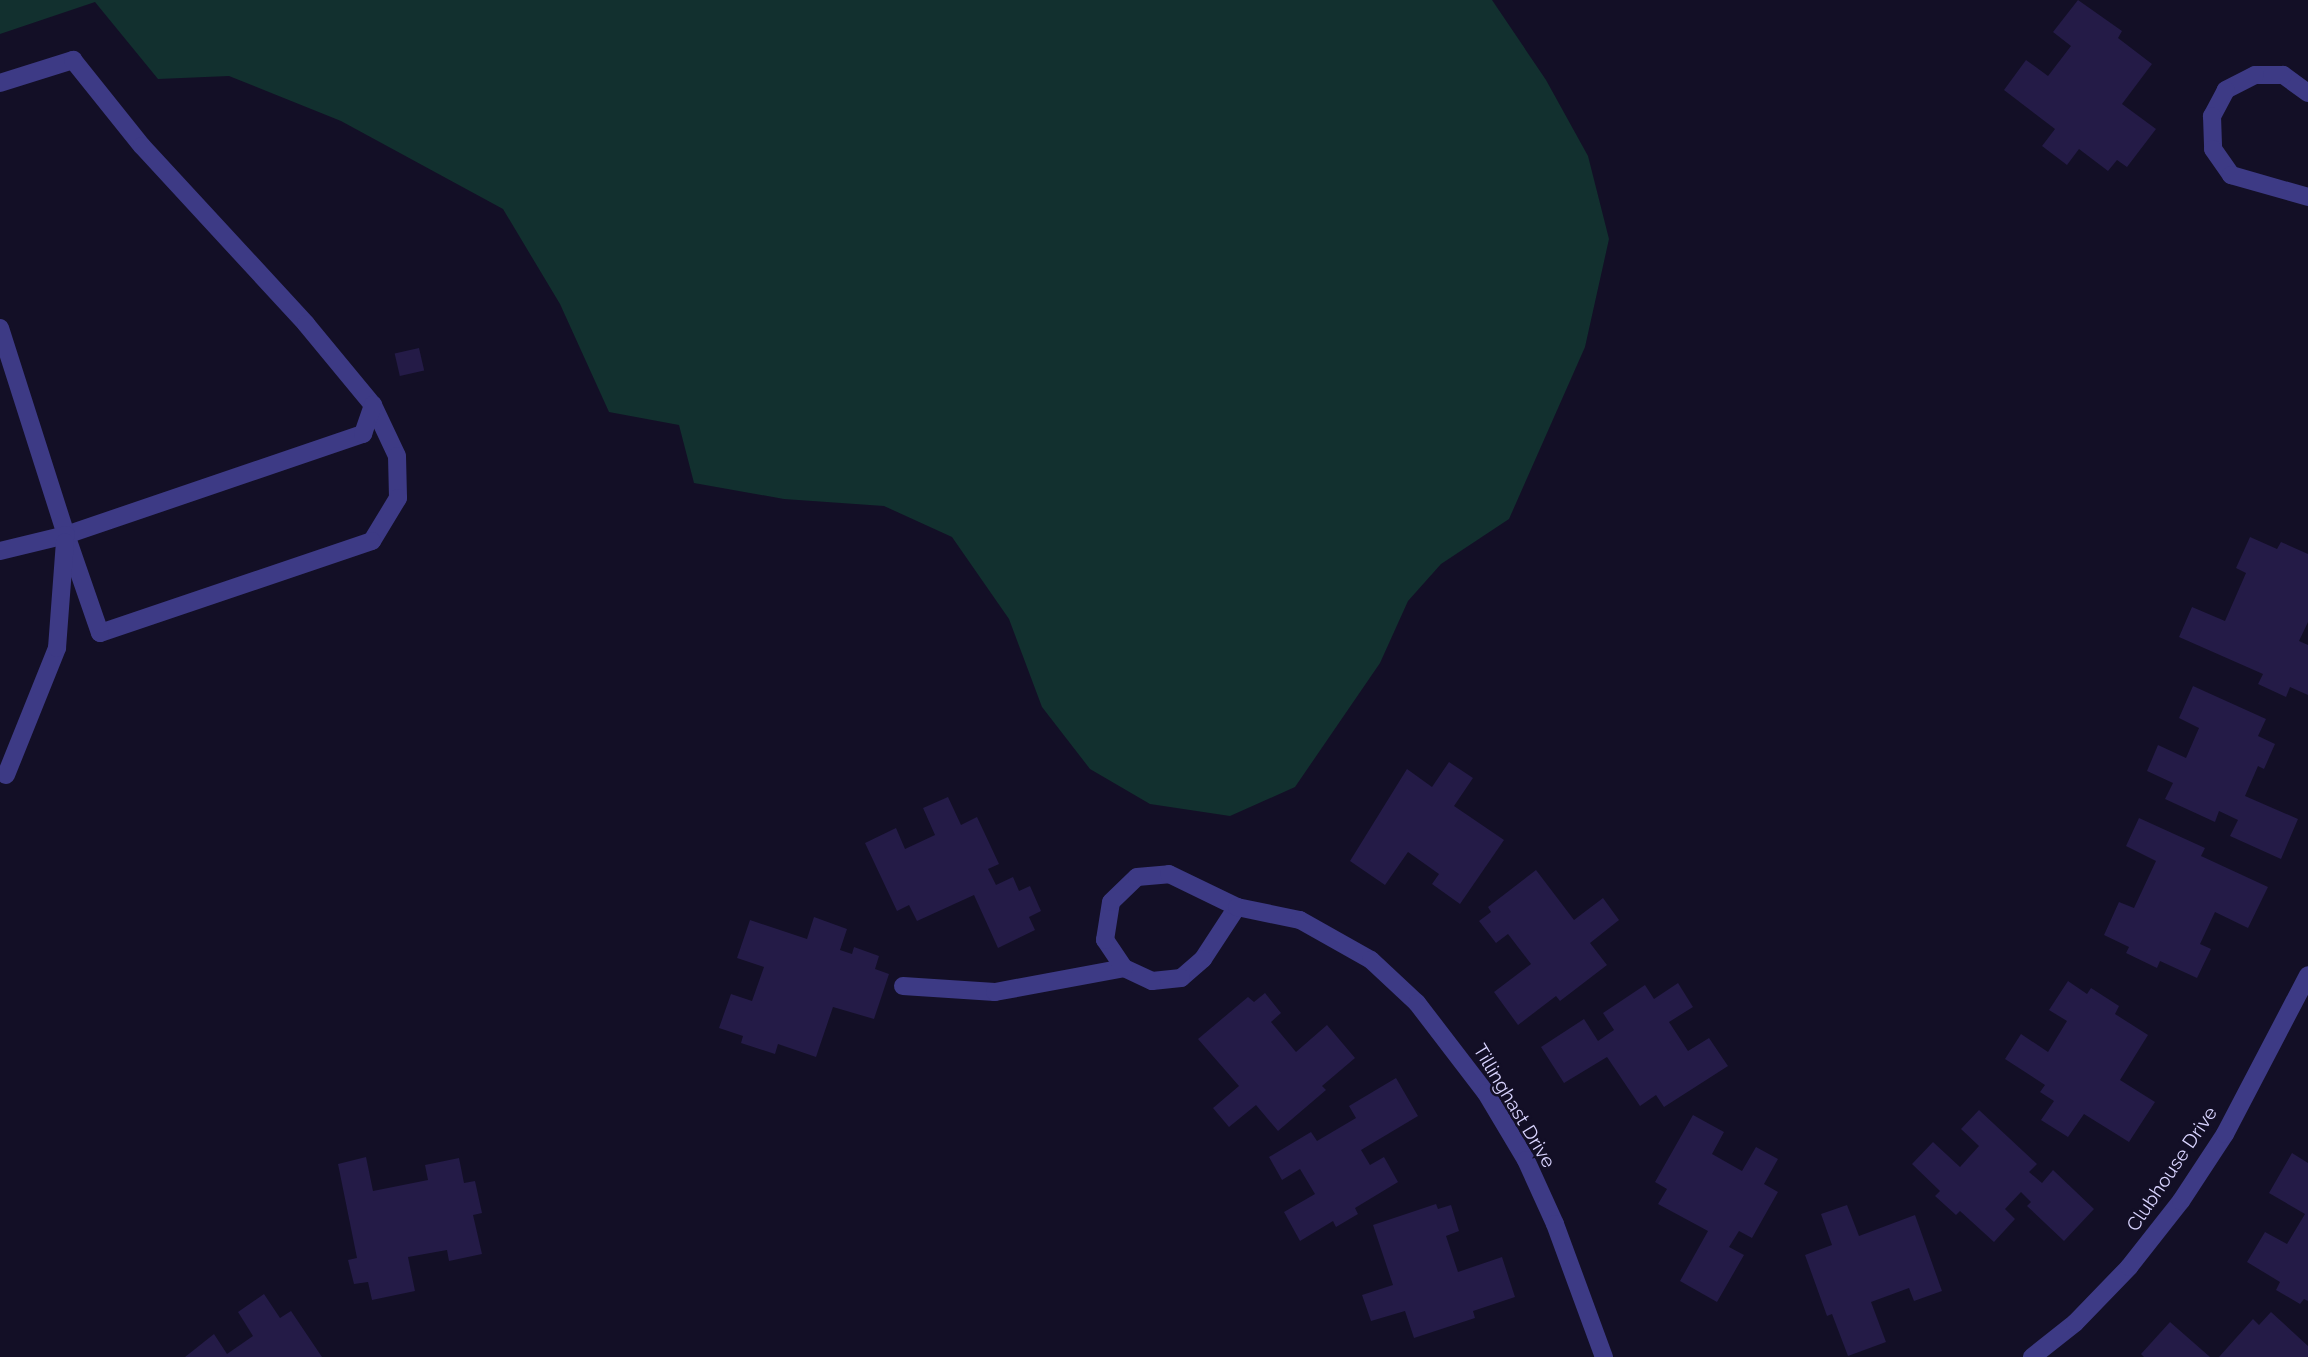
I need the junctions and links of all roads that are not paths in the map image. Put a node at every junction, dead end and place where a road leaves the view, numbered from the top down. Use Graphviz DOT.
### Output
graph roads {
  1 [pos="0,83"];
  2 [pos="2308,93"];
  3 [pos="2308,197"];
  4 [pos="0,328"];
  5 [pos="373,405"];
  6 [pos="65,536"];
  7 [pos="0,551"];
  8 [pos="6,775"];
  9 [pos="1237,906"];
  10 [pos="1124,968"];
  11 [pos="2308,975"];
  12 [pos="903,986"];
  13 [pos="1604,1357"];
  14 [pos="2032,1357"];
  1 -- 5 [label="street"];
  2 -- 3 [label="street"];
  4 -- 6 [label="street"];
  5 -- 6 [label="street"];
  5 -- 6 [label="street"];
  6 -- 7 [label="street"];
  6 -- 8 [label="street"];
  9 -- 10 [label="street"];
  9 -- 10 [label="street, Tillinghast Drive"];
  9 -- 13 [label="street, Tillinghast Drive"];
  10 -- 12 [label="street"];
  11 -- 14 [label="street, Clubhouse Drive"];
}
